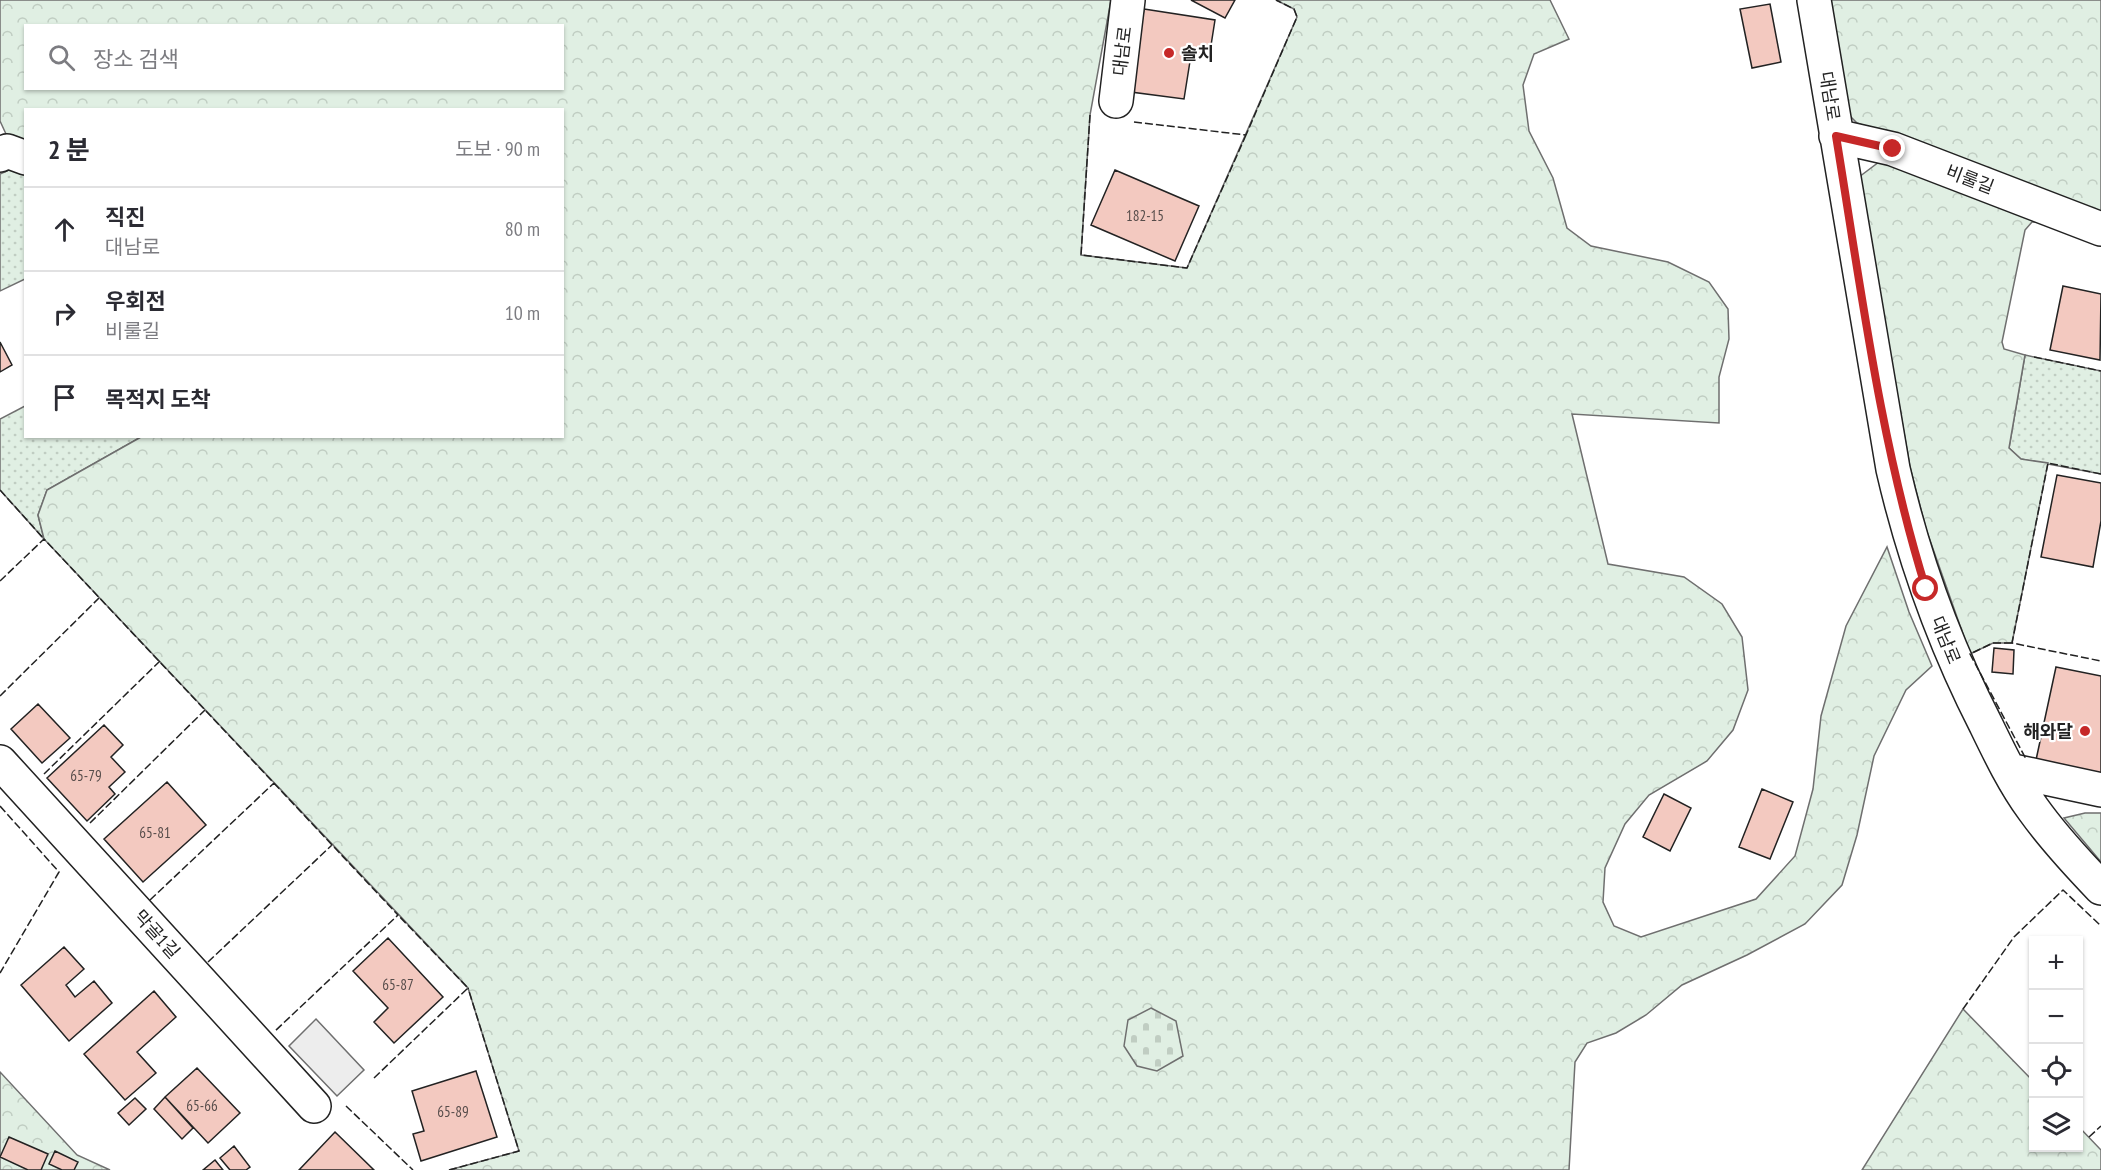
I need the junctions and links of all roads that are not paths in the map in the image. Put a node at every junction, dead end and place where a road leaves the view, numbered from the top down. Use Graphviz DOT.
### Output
graph roads {
  1 [pos="1128,0"];
  2 [pos="1814,0"];
  3 [pos="1116,101"];
  4 [pos="1836,136"];
  5 [pos="0,155"];
  6 [pos="24,157"];
  7 [pos="2101,229"];
  8 [pos="0,762"];
  9 [pos="2009,770"];
  10 [pos="2101,790"];
  11 [pos="2101,888"];
  12 [pos="314,1106"];
  1 -- 3 [label="street, 대남로"];
  2 -- 4 [label="street, 대남로"];
  4 -- 7 [label="street, 비룰길"];
  4 -- 9 [label="street, 대남로"];
  5 -- 6 [label="street"];
  8 -- 12 [label="street, 막골1길"];
  9 -- 10 [label="street"];
  9 -- 11 [label="street, 대남로"];
}
